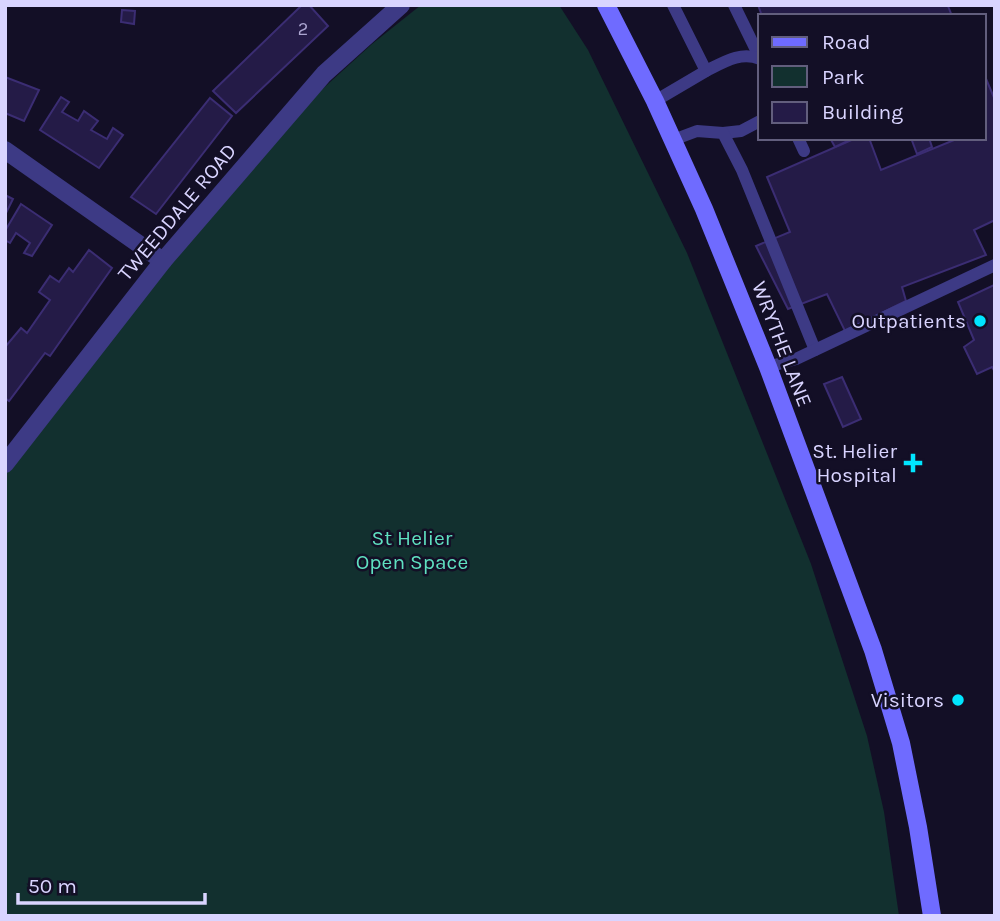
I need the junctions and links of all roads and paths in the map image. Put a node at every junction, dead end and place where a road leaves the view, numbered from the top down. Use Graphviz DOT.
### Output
graph roads {
  1 [pos="401,5"];
  2 [pos="606,5"];
  3 [pos="673,5"];
  4 [pos="734,5"];
  5 [pos="758,55"];
  6 [pos="758,58"];
  7 [pos="706,71"];
  8 [pos="655,101"];
  9 [pos="758,122"];
  10 [pos="723,133"];
  11 [pos="673,140"];
  12 [pos="799,140"];
  13 [pos="5,150"];
  14 [pos="804,151"];
  15 [pos="163,261"];
  16 [pos="995,265"];
  17 [pos="815,350"];
  18 [pos="768,367"];
  19 [pos="5,464"];
  20 [pos="932,916"];
  1 -- 15 [label="street, TWEEDDALE ROAD"];
  2 -- 8 [label="main road, WRYTHE LANE"];
  3 -- 7 [label="lane"];
  4 -- 5 [label="lane"];
  6 -- 7 [label="lane"];
  7 -- 8 [label="lane"];
  8 -- 11 [label="main road, WRYTHE LANE"];
  9 -- 10 [label="lane"];
  10 -- 11 [label="lane"];
  10 -- 17 [label="lane"];
  11 -- 18 [label="main road, WRYTHE LANE"];
  12 -- 14 [label="lane"];
  13 -- 15 [label="street"];
  15 -- 19 [label="street, TWEEDDALE ROAD"];
  16 -- 17 [label="lane"];
  17 -- 18 [label="lane"];
  18 -- 20 [label="main road, WRYTHE LANE"];
}
